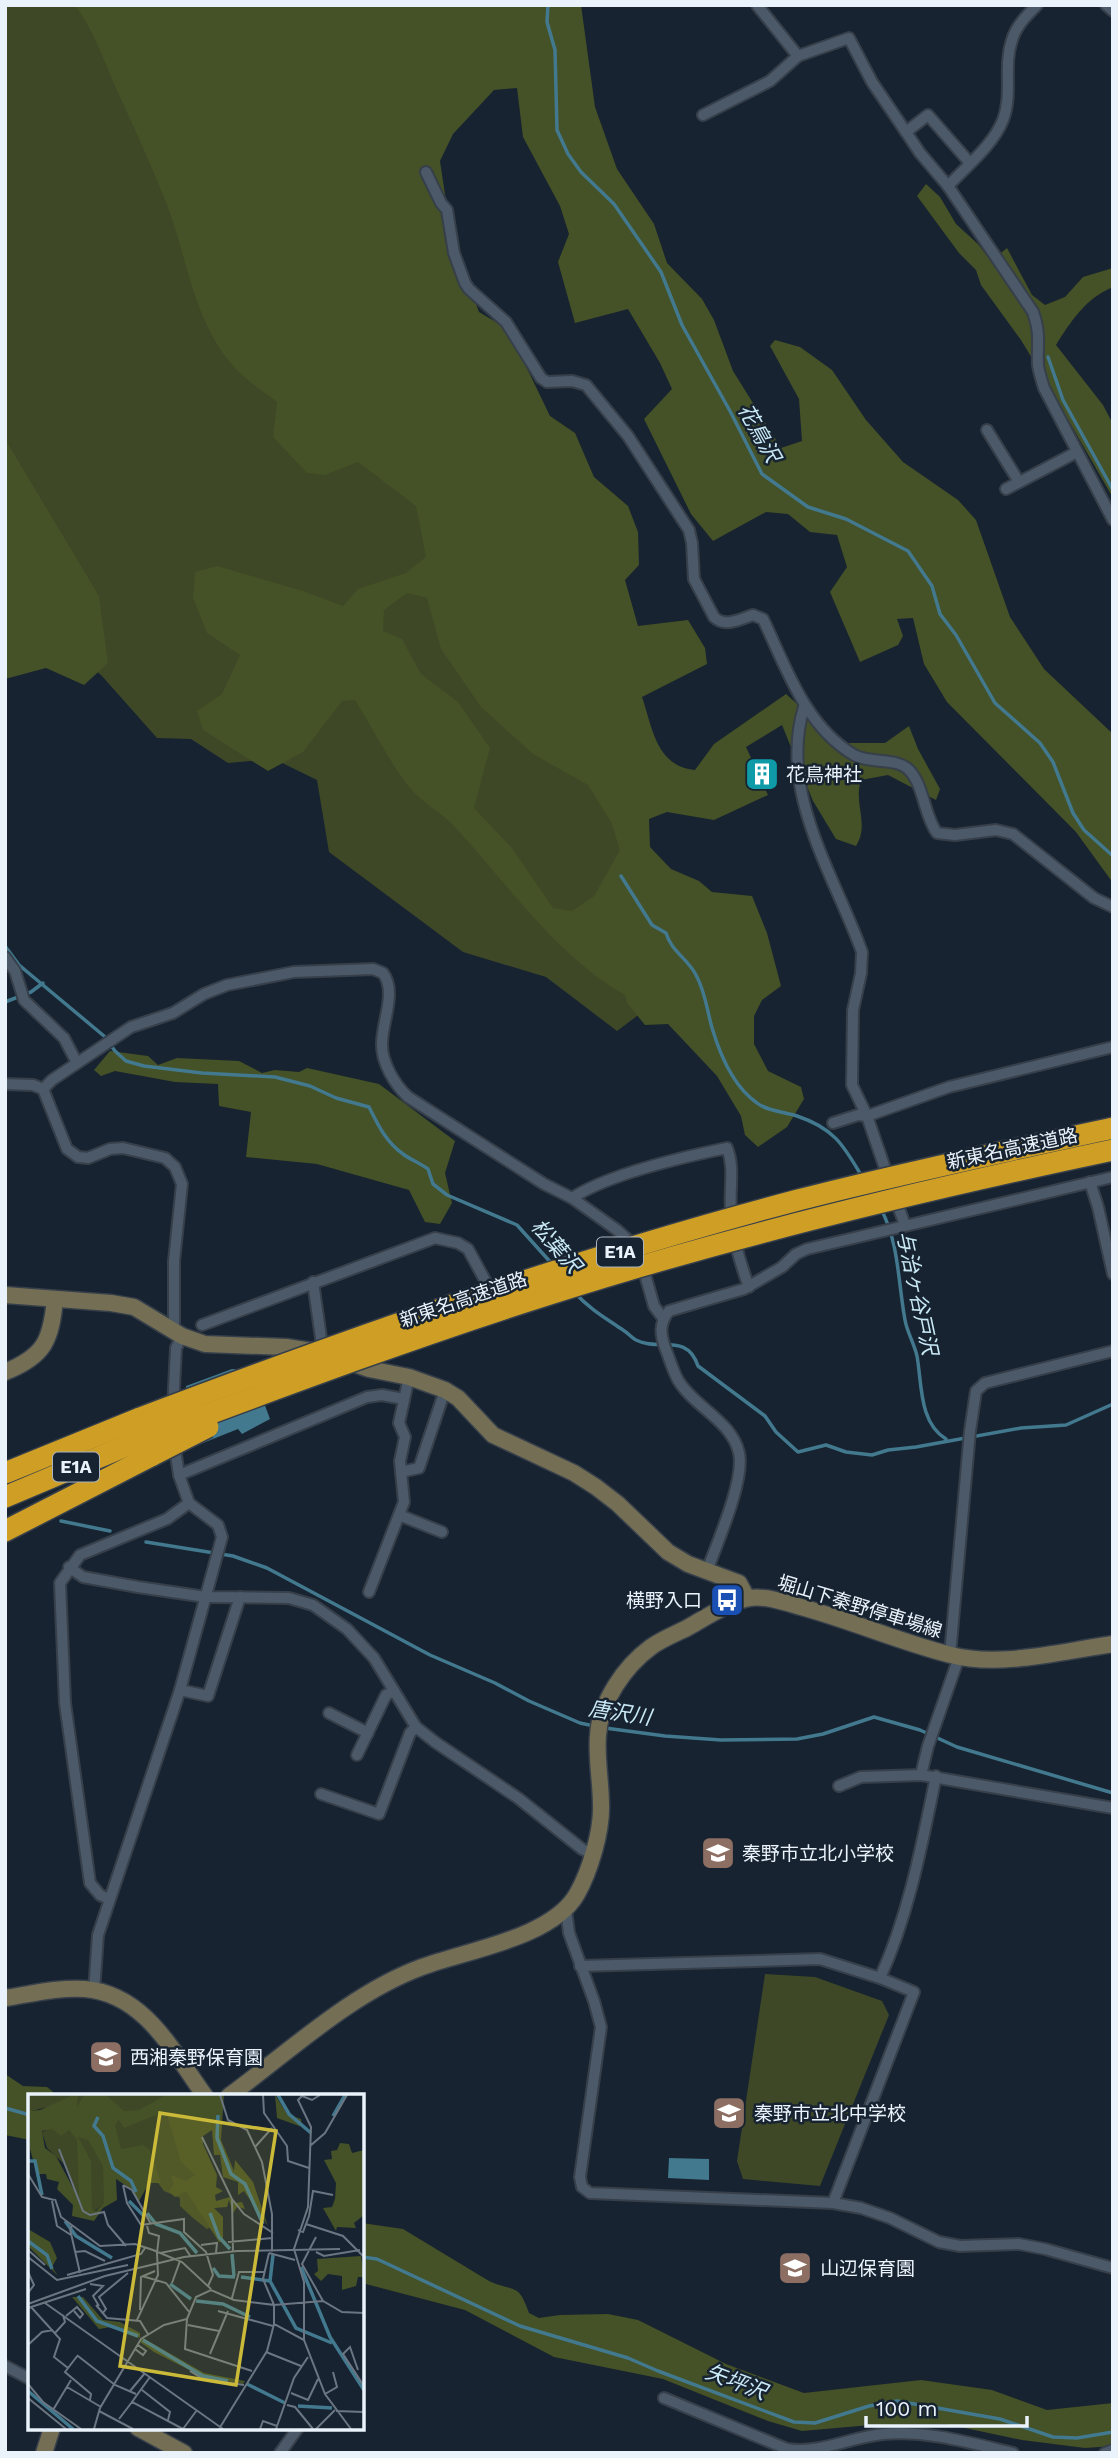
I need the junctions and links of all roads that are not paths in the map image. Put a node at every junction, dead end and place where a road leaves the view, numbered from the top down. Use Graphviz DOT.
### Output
graph roads {
  1 [pos="757,5"];
  2 [pos="1037,5"];
  3 [pos="1106,5"];
  4 [pos="1113,11"];
  5 [pos="798,56"];
  6 [pos="703,115"];
  7 [pos="906,132"];
  8 [pos="970,163"];
  9 [pos="426,172"];
  10 [pos="948,186"];
  11 [pos="987,430"];
  12 [pos="1077,452"];
  13 [pos="1019,482"];
  14 [pos="1006,489"];
  15 [pos="1113,520"];
  16 [pos="804,707"];
  17 [pos="1113,907"];
  18 [pos="5,957"];
  19 [pos="1113,1047"];
  20 [pos="77,1063"];
  21 [pos="5,1084"];
  22 [pos="43,1089"];
  23 [pos="867,1116"];
  24 [pos="833,1123"];
  25 [pos="1113,1128"];
  26 [pos="1113,1150"];
  27 [pos="1113,1177"];
  28 [pos="1090,1182"];
  29 [pos="572,1198"];
  30 [pos="901,1226"];
  31 [pos="1113,1274"];
  32 [pos="313,1282"];
  33 [pos="749,1286"];
  34 [pos="5,1295"];
  35 [pos="55,1299"];
  36 [pos="504,1315"];
  37 [pos="663,1318"];
  38 [pos="202,1325"];
  39 [pos="178,1333"];
  40 [pos="1113,1351"];
  41 [pos="323,1353"];
  42 [pos="5,1372"];
  43 [pos="409,1377"];
  44 [pos="445,1390"];
  45 [pos="404,1399"];
  46 [pos="146,1437"];
  47 [pos="5,1459"];
  48 [pos="401,1472"];
  49 [pos="5,1474"];
  50 [pos="178,1475"];
  51 [pos="5,1497"];
  52 [pos="189,1503"];
  53 [pos="399,1515"];
  54 [pos="5,1531"];
  55 [pos="442,1532"];
  56 [pos="69,1567"];
  57 [pos="707,1572"];
  58 [pos="369,1592"];
  59 [pos="206,1597"];
  60 [pos="240,1597"];
  61 [pos="747,1598"];
  62 [pos="1113,1644"];
  63 [pos="954,1656"];
  64 [pos="180,1690"];
  65 [pos="394,1691"];
  66 [pos="329,1713"];
  67 [pos="416,1727"];
  68 [pos="368,1732"];
  69 [pos="357,1755"];
  70 [pos="921,1775"];
  71 [pos="936,1776"];
  72 [pos="839,1786"];
  73 [pos="321,1794"];
  74 [pos="1113,1808"];
  75 [pos="592,1854"];
  76 [pos="109,1899"];
  77 [pos="566,1910"];
  78 [pos="580,1966"];
  79 [pos="880,1978"];
  80 [pos="94,1991"];
  81 [pos="5,1998"];
  82 [pos="204,2094"];
  83 [pos="232,2094"];
  84 [pos="833,2203"];
  85 [pos="1113,2268"];
  86 [pos="5,2366"];
  87 [pos="28,2378"];
  88 [pos="664,2398"];
  89 [pos="51,2430"];
  90 [pos="142,2430"];
  91 [pos="297,2430"];
  92 [pos="1113,2450"];
  93 [pos="44,2453"];
  94 [pos="184,2453"];
  95 [pos="280,2453"];
  96 [pos="1013,2453"];
  97 [pos="1105,2453"];
  1 -- 5 [label="street"];
  2 -- 8 [label="street"];
  3 -- 4 [label="street"];
  5 -- 6 [label="street"];
  5 -- 7 [label="street"];
  7 -- 8 [label="street"];
  7 -- 10 [label="street"];
  8 -- 10 [label="street"];
  9 -- 16 [label="street"];
  10 -- 12 [label="street"];
  11 -- 13 [label="street"];
  12 -- 13 [label="street"];
  12 -- 15 [label="street"];
  13 -- 14 [label="street"];
  16 -- 17 [label="street"];
  16 -- 23 [label="street"];
  18 -- 20 [label="street"];
  19 -- 23 [label="street"];
  20 -- 22 [label="street"];
  20 -- 29 [label="street"];
  21 -- 22 [label="street"];
  22 -- 39 [label="street"];
  23 -- 24 [label="street"];
  23 -- 30 [label="street"];
  25 -- 46 [label="highway, 新東名高速道路 / E1A, bridge"];
  26 -- 46 [label="highway, 新東名高速道路 / E1A, bridge"];
  27 -- 28 [label="street"];
  28 -- 30 [label="street"];
  28 -- 31 [label="street"];
  29 -- 33 [label="street"];
  29 -- 37 [label="street"];
  30 -- 33 [label="street"];
  32 -- 36 [label="street"];
  32 -- 38 [label="street"];
  32 -- 41 [label="street"];
  33 -- 37 [label="street"];
  34 -- 35 [label="street"];
  35 -- 39 [label="street"];
  35 -- 42 [label="street"];
  37 -- 57 [label="street"];
  39 -- 41 [label="street"];
  39 -- 50 [label="street"];
  40 -- 63 [label="street"];
  41 -- 43 [label="street"];
  43 -- 44 [label="street"];
  43 -- 45 [label="street"];
  44 -- 48 [label="street"];
  44 -- 57 [label="street"];
  45 -- 48 [label="street"];
  45 -- 50 [label="street"];
  46 -- 47 [label="highway"];
  46 -- 49 [label="highway, 新東名高速道路 / E1A"];
  46 -- 51 [label="highway, 新東名高速道路 / E1A"];
  46 -- 54 [label="highway"];
  48 -- 53 [label="street"];
  50 -- 52 [label="street"];
  52 -- 56 [label="street"];
  52 -- 59 [label="street"];
  53 -- 55 [label="street"];
  53 -- 58 [label="street"];
  56 -- 59 [label="street"];
  56 -- 76 [label="street"];
  57 -- 61 [label="street"];
  59 -- 60 [label="street"];
  59 -- 64 [label="street"];
  60 -- 64 [label="street"];
  60 -- 65 [label="street"];
  61 -- 63 [label="street, 堀山下秦野停車場線"];
  61 -- 75 [label="street, 堀山下秦野停車場線"];
  62 -- 63 [label="street, 堀山下秦野停車場線"];
  63 -- 70 [label="street"];
  64 -- 76 [label="street"];
  65 -- 67 [label="street"];
  65 -- 68 [label="street"];
  66 -- 68 [label="street"];
  67 -- 73 [label="street"];
  67 -- 75 [label="street"];
  68 -- 69 [label="street"];
  70 -- 71 [label="street"];
  70 -- 72 [label="street"];
  71 -- 74 [label="street"];
  71 -- 79 [label="street"];
  75 -- 77 [label="street, 堀山下秦野停車場線"];
  76 -- 80 [label="street"];
  77 -- 78 [label="street"];
  77 -- 83 [label="street"];
  78 -- 79 [label="street"];
  78 -- 84 [label="street"];
  79 -- 84 [label="street"];
  80 -- 81 [label="street"];
  80 -- 82 [label="street"];
  84 -- 85 [label="street"];
  86 -- 87 [label="street"];
  88 -- 96 [label="street"];
  89 -- 93 [label="street"];
  90 -- 94 [label="street"];
  91 -- 95 [label="street"];
  92 -- 97 [label="street"];
}
